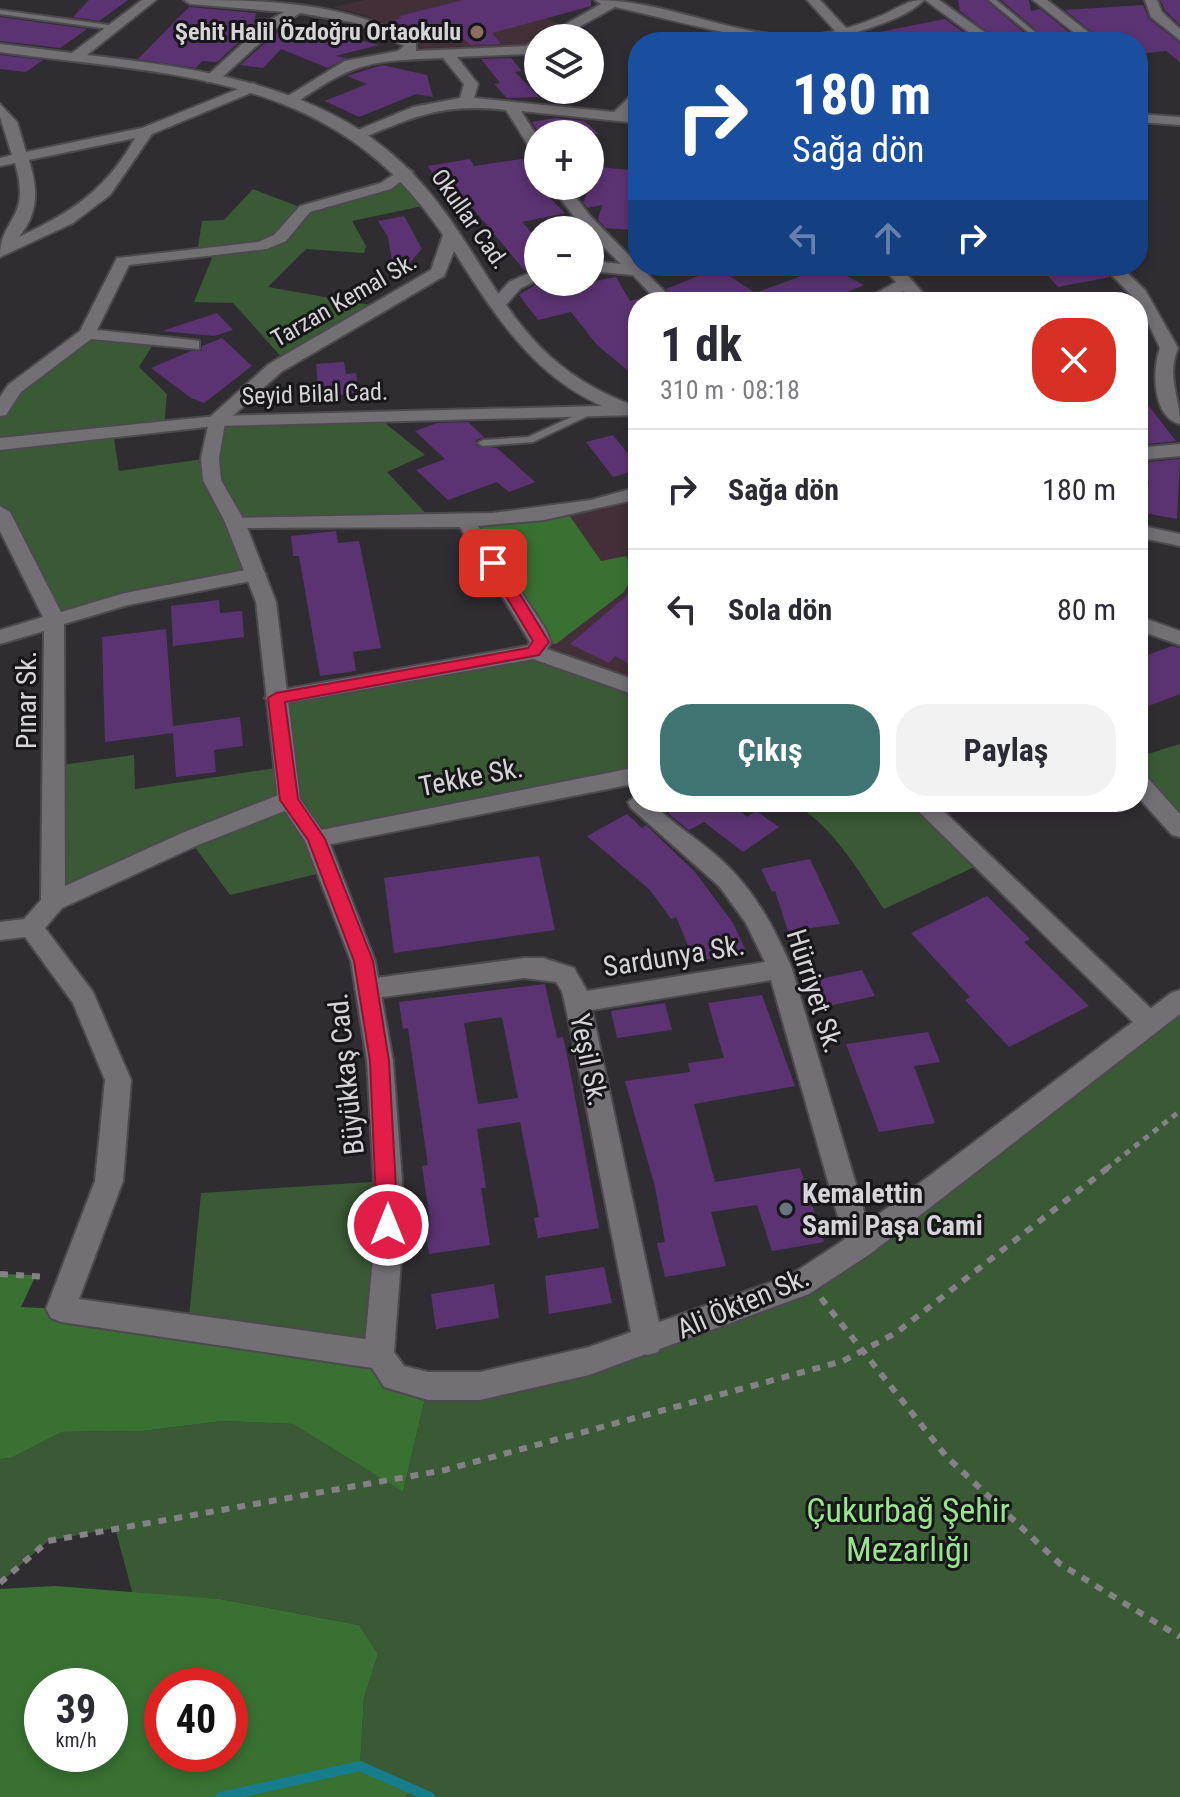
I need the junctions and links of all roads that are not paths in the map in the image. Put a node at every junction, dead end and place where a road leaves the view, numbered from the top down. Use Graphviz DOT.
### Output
graph roads {
  1 [pos="150,0"];
  2 [pos="190,0"];
  3 [pos="813,0"];
  4 [pos="918,0"];
  5 [pos="931,0"];
  6 [pos="992,0"];
  7 [pos="1039,0"];
  8 [pos="1151,0"];
  9 [pos="355,2"];
  10 [pos="606,2"];
  11 [pos="635,4"];
  12 [pos="301,7"];
  13 [pos="333,7"];
  14 [pos="0,12"];
  15 [pos="571,24"];
  16 [pos="116,28"];
  17 [pos="737,30"];
  18 [pos="733,32"];
  19 [pos="749,32"];
  20 [pos="842,32"];
  21 [pos="859,32"];
  22 [pos="977,32"];
  23 [pos="1032,32"];
  24 [pos="1081,32"];
  25 [pos="1180,36"];
  26 [pos="0,48"];
  27 [pos="524,48"];
  28 [pos="447,54"];
  29 [pos="399,56"];
  30 [pos="73,59"];
  31 [pos="212,79"];
  32 [pos="253,87"];
  33 [pos="291,100"];
  34 [pos="465,101"];
  35 [pos="510,104"];
  36 [pos="563,104"];
  37 [pos="628,105"];
  38 [pos="0,108"];
  39 [pos="568,111"];
  40 [pos="619,115"];
  41 [pos="628,117"];
  42 [pos="1148,119"];
  43 [pos="1180,121"];
  44 [pos="524,127"];
  45 [pos="146,131"];
  46 [pos="358,135"];
  47 [pos="20,157"];
  48 [pos="0,162"];
  49 [pos="405,172"];
  50 [pos="570,200"];
  51 [pos="452,232"];
  52 [pos="0,250"];
  53 [pos="628,264"];
  54 [pos="604,267"];
  55 [pos="628,269"];
  56 [pos="642,276"];
  57 [pos="653,276"];
  58 [pos="899,276"];
  59 [pos="1121,276"];
  60 [pos="524,281"];
  61 [pos="906,284"];
  62 [pos="653,285"];
  63 [pos="659,292"];
  64 [pos="890,292"];
  65 [pos="914,292"];
  66 [pos="1137,292"];
  67 [pos="498,303"];
  68 [pos="1148,308"];
  69 [pos="87,334"];
  70 [pos="193,345"];
  71 [pos="1174,348"];
  72 [pos="1,406"];
  73 [pos="628,410"];
  74 [pos="589,412"];
  75 [pos="628,412"];
  76 [pos="1180,419"];
  77 [pos="216,421"];
  78 [pos="483,443"];
  79 [pos="0,444"];
  80 [pos="1180,450"];
  81 [pos="1148,453"];
  82 [pos="628,495"];
  83 [pos="0,512"];
  84 [pos="465,520"];
  85 [pos="235,522"];
  86 [pos="1148,533"];
  87 [pos="1180,540"];
  88 [pos="256,574"];
  89 [pos="54,618"];
  90 [pos="1148,627"];
  91 [pos="0,637"];
  92 [pos="1180,638"];
  93 [pos="534,652"];
  94 [pos="628,685"];
  95 [pos="276,698"];
  96 [pos="628,777"];
  97 [pos="1148,793"];
  98 [pos="289,800"];
  99 [pos="647,812"];
  100 [pos="930,812"];
  101 [pos="1180,829"];
  102 [pos="316,839"];
  103 [pos="53,902"];
  104 [pos="31,927"];
  105 [pos="0,931"];
  106 [pos="780,969"];
  107 [pos="368,989"];
  108 [pos="1180,1000"];
  109 [pos="577,1003"];
  110 [pos="1150,1023"];
  111 [pos="860,1245"];
  112 [pos="648,1342"];
  113 [pos="379,1355"];
  1 -- 16 [label="street"];
  2 -- 12 [label="street"];
  3 -- 20 [label="street"];
  4 -- 21 [label="street"];
  5 -- 22 [label="street"];
  6 -- 23 [label="lane"];
  7 -- 24 [label="street"];
  8 -- 25 [label="street"];
  9 -- 13 [label="street"];
  10 -- 11 [label="street"];
  10 -- 15 [label="street"];
  11 -- 17 [label="street"];
  12 -- 13 [label="street"];
  12 -- 31 [label="street"];
  13 -- 29 [label="street"];
  14 -- 16 [label="lane"];
  16 -- 30 [label="street"];
  17 -- 18 [label="street"];
  17 -- 19 [label="street"];
  26 -- 30 [label="street, Okullar Cad."];
  27 -- 28 [label="street"];
  28 -- 29 [label="street"];
  28 -- 34 [label="street"];
  29 -- 33 [label="street"];
  30 -- 31 [label="street, Okullar Cad."];
  31 -- 32 [label="street, Okullar Cad."];
  32 -- 33 [label="street, Okullar Cad."];
  32 -- 45 [label="street"];
  33 -- 46 [label="street, Okullar Cad."];
  34 -- 35 [label="street"];
  34 -- 46 [label="street"];
  35 -- 39 [label="street"];
  35 -- 44 [label="street"];
  36 -- 39 [label="street"];
  37 -- 40 [label="street"];
  38 -- 47 [label="street"];
  39 -- 40 [label="street"];
  40 -- 41 [label="street"];
  42 -- 43 [label="street"];
  45 -- 47 [label="street"];
  45 -- 52 [label="street"];
  46 -- 49 [label="street, Okullar Cad."];
  47 -- 48 [label="street"];
  47 -- 52 [label="street"];
  49 -- 51 [label="street, Okullar Cad."];
  49 -- 69 [label="street"];
  50 -- 53 [label="street"];
  51 -- 67 [label="street, Okullar Cad."];
  51 -- 77 [label="street, Tarzan Kemal Sk."];
  54 -- 55 [label="street"];
  56 -- 62 [label="street"];
  57 -- 62 [label="street"];
  58 -- 61 [label="street"];
  59 -- 66 [label="street"];
  60 -- 67 [label="street"];
  61 -- 64 [label="street"];
  61 -- 65 [label="street"];
  62 -- 63 [label="street"];
  67 -- 73 [label="street, Okullar Cad."];
  68 -- 71 [label="street"];
  69 -- 70 [label="street"];
  69 -- 72 [label="street"];
  71 -- 76 [label="street"];
  74 -- 75 [label="street, Seyid Bilal Cad."];
  74 -- 77 [label="street, Seyid Bilal Cad."];
  74 -- 78 [label="lane"];
  77 -- 79 [label="street, Seyid Bilal Cad."];
  77 -- 85 [label="street"];
  80 -- 81 [label="street"];
  82 -- 84 [label="street"];
  83 -- 89 [label="street, Pınar Sk."];
  84 -- 85 [label="street"];
  84 -- 93 [label="street"];
  85 -- 88 [label="street, Büyükkaş Cad."];
  86 -- 87 [label="street"];
  88 -- 89 [label="street"];
  88 -- 95 [label="street, Büyükkaş Cad."];
  89 -- 91 [label="street"];
  89 -- 103 [label="street, Pınar Sk."];
  90 -- 92 [label="street"];
  93 -- 94 [label="street"];
  93 -- 95 [label="street"];
  95 -- 98 [label="street, Büyükkaş Cad."];
  96 -- 102 [label="street, Tekke Sk."];
  97 -- 101 [label="street"];
  98 -- 102 [label="street, Büyükkaş Cad."];
  98 -- 103 [label="street"];
  99 -- 106 [label="street, Hürriyet Sk."];
  100 -- 110 [label="street"];
  102 -- 107 [label="street, Büyükkaş Cad."];
  103 -- 104 [label="street"];
  104 -- 105 [label="street"];
  104 -- 113 [label="street"];
  106 -- 109 [label="street, Sardunya Sk."];
  106 -- 111 [label="street, Hürriyet Sk."];
  107 -- 109 [label="street, Yeşil Sk."];
  107 -- 113 [label="street, Büyükkaş Cad."];
  108 -- 110 [label="street, Ali Ökten Sk."];
  109 -- 112 [label="street, Yeşil Sk."];
  110 -- 111 [label="street, Ali Ökten Sk."];
  111 -- 112 [label="street, Ali Ökten Sk."];
  112 -- 113 [label="street, Ali Ökten Sk."];
}
